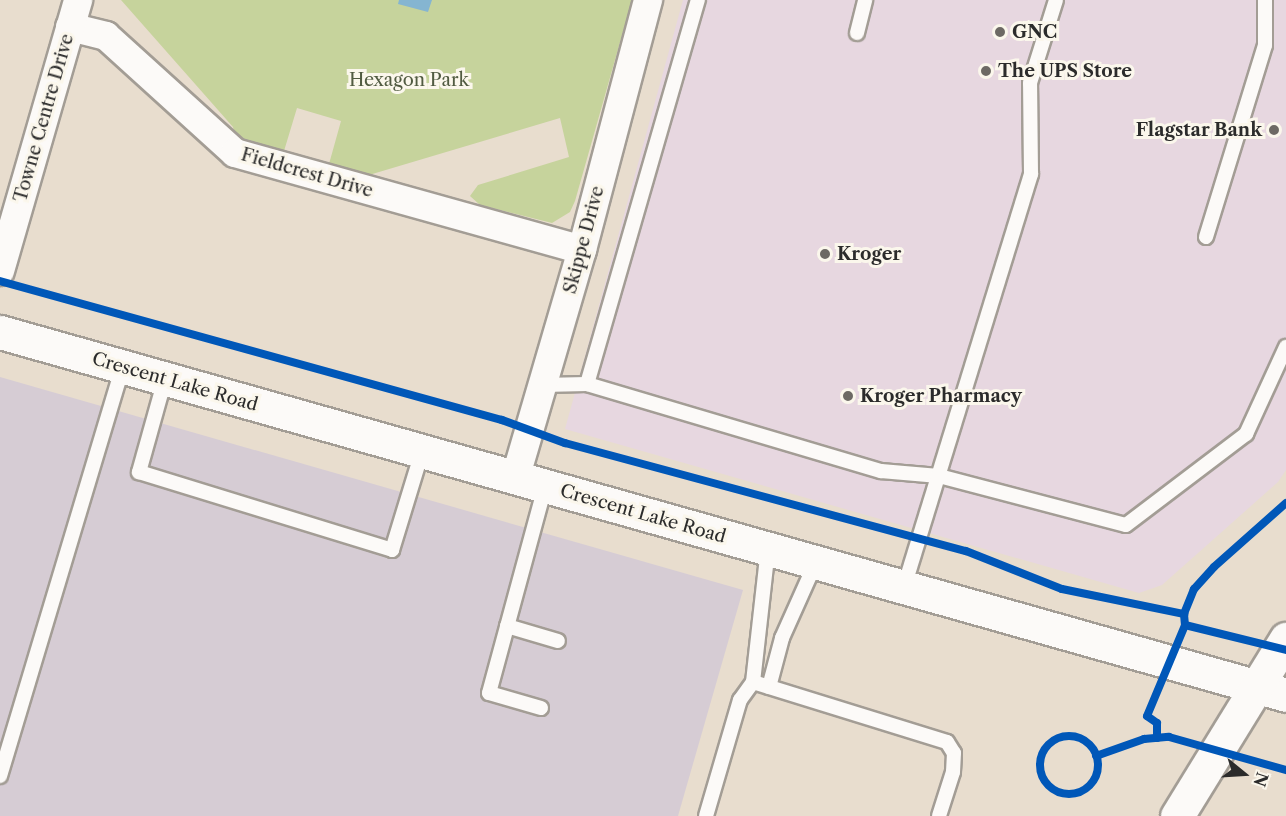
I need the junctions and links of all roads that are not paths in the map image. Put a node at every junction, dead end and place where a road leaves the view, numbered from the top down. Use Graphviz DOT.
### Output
graph roads {
  1 [pos="648,0"];
  2 [pos="698,0"];
  3 [pos="865,0"];
  4 [pos="1056,0"];
  5 [pos="1264,0"];
  6 [pos="74,13"];
  7 [pos="857,33"];
  8 [pos="1206,237"];
  9 [pos="582,250"];
  10 [pos="0,271"];
  11 [pos="0,332"];
  12 [pos="1286,347"];
  13 [pos="123,367"];
  14 [pos="165,379"];
  15 [pos="588,384"];
  16 [pos="542,385"];
  17 [pos="422,452"];
  18 [pos="939,476"];
  19 [pos="530,483"];
  20 [pos="768,549"];
  21 [pos="816,562"];
  22 [pos="904,587"];
  23 [pos="507,626"];
  24 [pos="1286,639"];
  25 [pos="558,641"];
  26 [pos="753,682"];
  27 [pos="769,687"];
  28 [pos="1272,691"];
  29 [pos="541,708"];
  30 [pos="0,776"];
  31 [pos="706,815"];
  32 [pos="939,816"];
  33 [pos="1178,816"];
  1 -- 9 [label="street, Skippe Drive"];
  2 -- 15 [label="lane"];
  3 -- 7 [label="lane"];
  4 -- 18 [label="lane"];
  5 -- 8 [label="lane"];
  6 -- 9 [label="street, Fieldcrest Drive"];
  6 -- 10 [label="street, Towne Centre Drive"];
  9 -- 16 [label="street, Skippe Drive"];
  11 -- 13 [label="main road, Crescent Lake Road"];
  12 -- 18 [label="lane"];
  13 -- 14 [label="main road, Crescent Lake Road"];
  13 -- 30 [label="lane"];
  14 -- 17 [label="main road, Crescent Lake Road"];
  14 -- 17 [label="lane"];
  15 -- 16 [label="lane"];
  15 -- 18 [label="lane"];
  16 -- 19 [label="street, Skippe Drive"];
  17 -- 19 [label="main road, Crescent Lake Road"];
  18 -- 22 [label="lane"];
  19 -- 20 [label="main road, Crescent Lake Road"];
  19 -- 23 [label="lane"];
  20 -- 21 [label="main road, Crescent Lake Road"];
  20 -- 26 [label="lane"];
  21 -- 22 [label="main road, Crescent Lake Road"];
  21 -- 27 [label="lane"];
  22 -- 28 [label="main road, Crescent Lake Road"];
  23 -- 25 [label="lane"];
  23 -- 29 [label="lane"];
  24 -- 28 [label="main road"];
  26 -- 27 [label="lane"];
  26 -- 31 [label="lane"];
  27 -- 32 [label="lane"];
  28 -- 33 [label="main road"];
}
